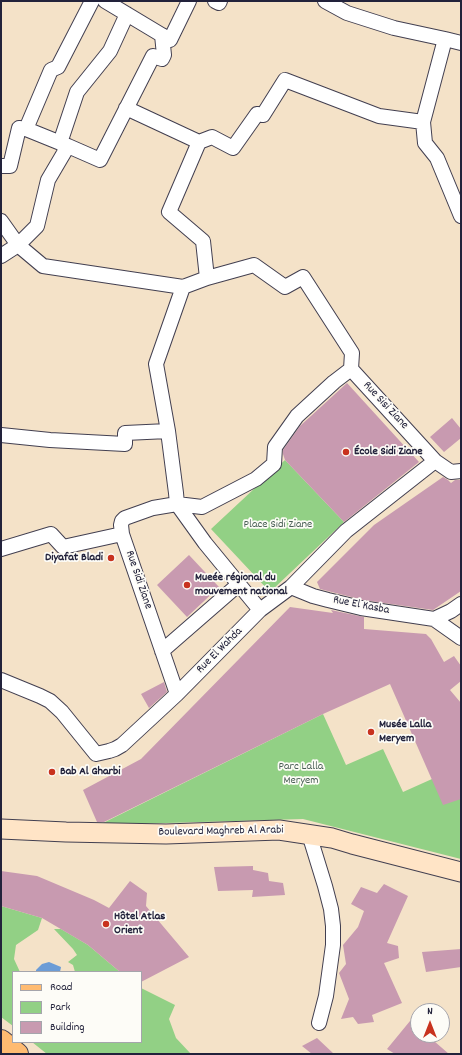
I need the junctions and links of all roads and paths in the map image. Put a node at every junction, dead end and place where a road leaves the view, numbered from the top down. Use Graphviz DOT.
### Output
graph roads {
  1 [pos="92,1"];
  2 [pos="106,1"];
  3 [pos="189,1"];
  4 [pos="215,1"];
  5 [pos="220,1"];
  6 [pos="325,1"];
  7 [pos="127,14"];
  8 [pos="162,35"];
  9 [pos="445,38"];
  10 [pos="461,43"];
  11 [pos="126,108"];
  12 [pos="424,122"];
  13 [pos="26,129"];
  14 [pos="199,142"];
  15 [pos="64,145"];
  16 [pos="1,166"];
  17 [pos="461,216"];
  18 [pos="1,221"];
  19 [pos="18,245"];
  20 [pos="1,256"];
  21 [pos="207,278"];
  22 [pos="183,287"];
  23 [pos="351,369"];
  24 [pos="168,431"];
  25 [pos="1,435"];
  26 [pos="435,461"];
  27 [pos="461,471"];
  28 [pos="177,504"];
  29 [pos="122,534"];
  30 [pos="1,549"];
  31 [pos="239,584"];
  32 [pos="290,587"];
  33 [pos="461,604"];
  34 [pos="260,610"];
  35 [pos="434,619"];
  36 [pos="461,638"];
  37 [pos="162,651"];
  38 [pos="1,680"];
  39 [pos="177,694"];
  40 [pos="1,829"];
  41 [pos="308,834"];
  42 [pos="461,872"];
  43 [pos="319,1023"];
  44 [pos="1,1041"];
  45 [pos="17,1054"];
  1 -- 13 [label="street"];
  2 -- 7 [label="street"];
  3 -- 8 [label="street"];
  4 -- 5 [label="street"];
  6 -- 9 [label="street"];
  7 -- 8 [label="street"];
  7 -- 15 [label="street"];
  8 -- 11 [label="street"];
  9 -- 10 [label="street"];
  9 -- 12 [label="street"];
  11 -- 14 [label="street"];
  11 -- 15 [label="street"];
  12 -- 14 [label="street"];
  12 -- 17 [label="street"];
  13 -- 15 [label="street"];
  13 -- 16 [label="street"];
  14 -- 21 [label="street"];
  15 -- 19 [label="street"];
  18 -- 19 [label="street"];
  19 -- 20 [label="street"];
  19 -- 22 [label="street"];
  21 -- 22 [label="street"];
  21 -- 23 [label="street"];
  22 -- 24 [label="street"];
  23 -- 26 [label="street, Rue Sisi Ziane"];
  23 -- 28 [label="street"];
  24 -- 25 [label="street"];
  24 -- 28 [label="street"];
  26 -- 27 [label="street, Rue Sisi Ziane"];
  26 -- 32 [label="street, Rue El Wahda"];
  28 -- 29 [label="street"];
  28 -- 31 [label="street"];
  29 -- 30 [label="street"];
  29 -- 37 [label="street, Rue Sidi Ziane"];
  31 -- 34 [label="street"];
  31 -- 37 [label="street"];
  32 -- 34 [label="street, Rue El Wahda"];
  32 -- 35 [label="street, Rue El Kasba"];
  33 -- 35 [label="street"];
  34 -- 39 [label="street, Rue El Wahda"];
  35 -- 36 [label="street"];
  37 -- 39 [label="street, Rue Sidi Ziane"];
  38 -- 39 [label="street, Rue El Wahda"];
  40 -- 41 [label="main road, Boulevard Maghreb Al Arabi"];
  41 -- 42 [label="main road, Boulevard Maghreb Al Arabi"];
  41 -- 43 [label="street"];
  44 -- 45 [label="main road"];
}
